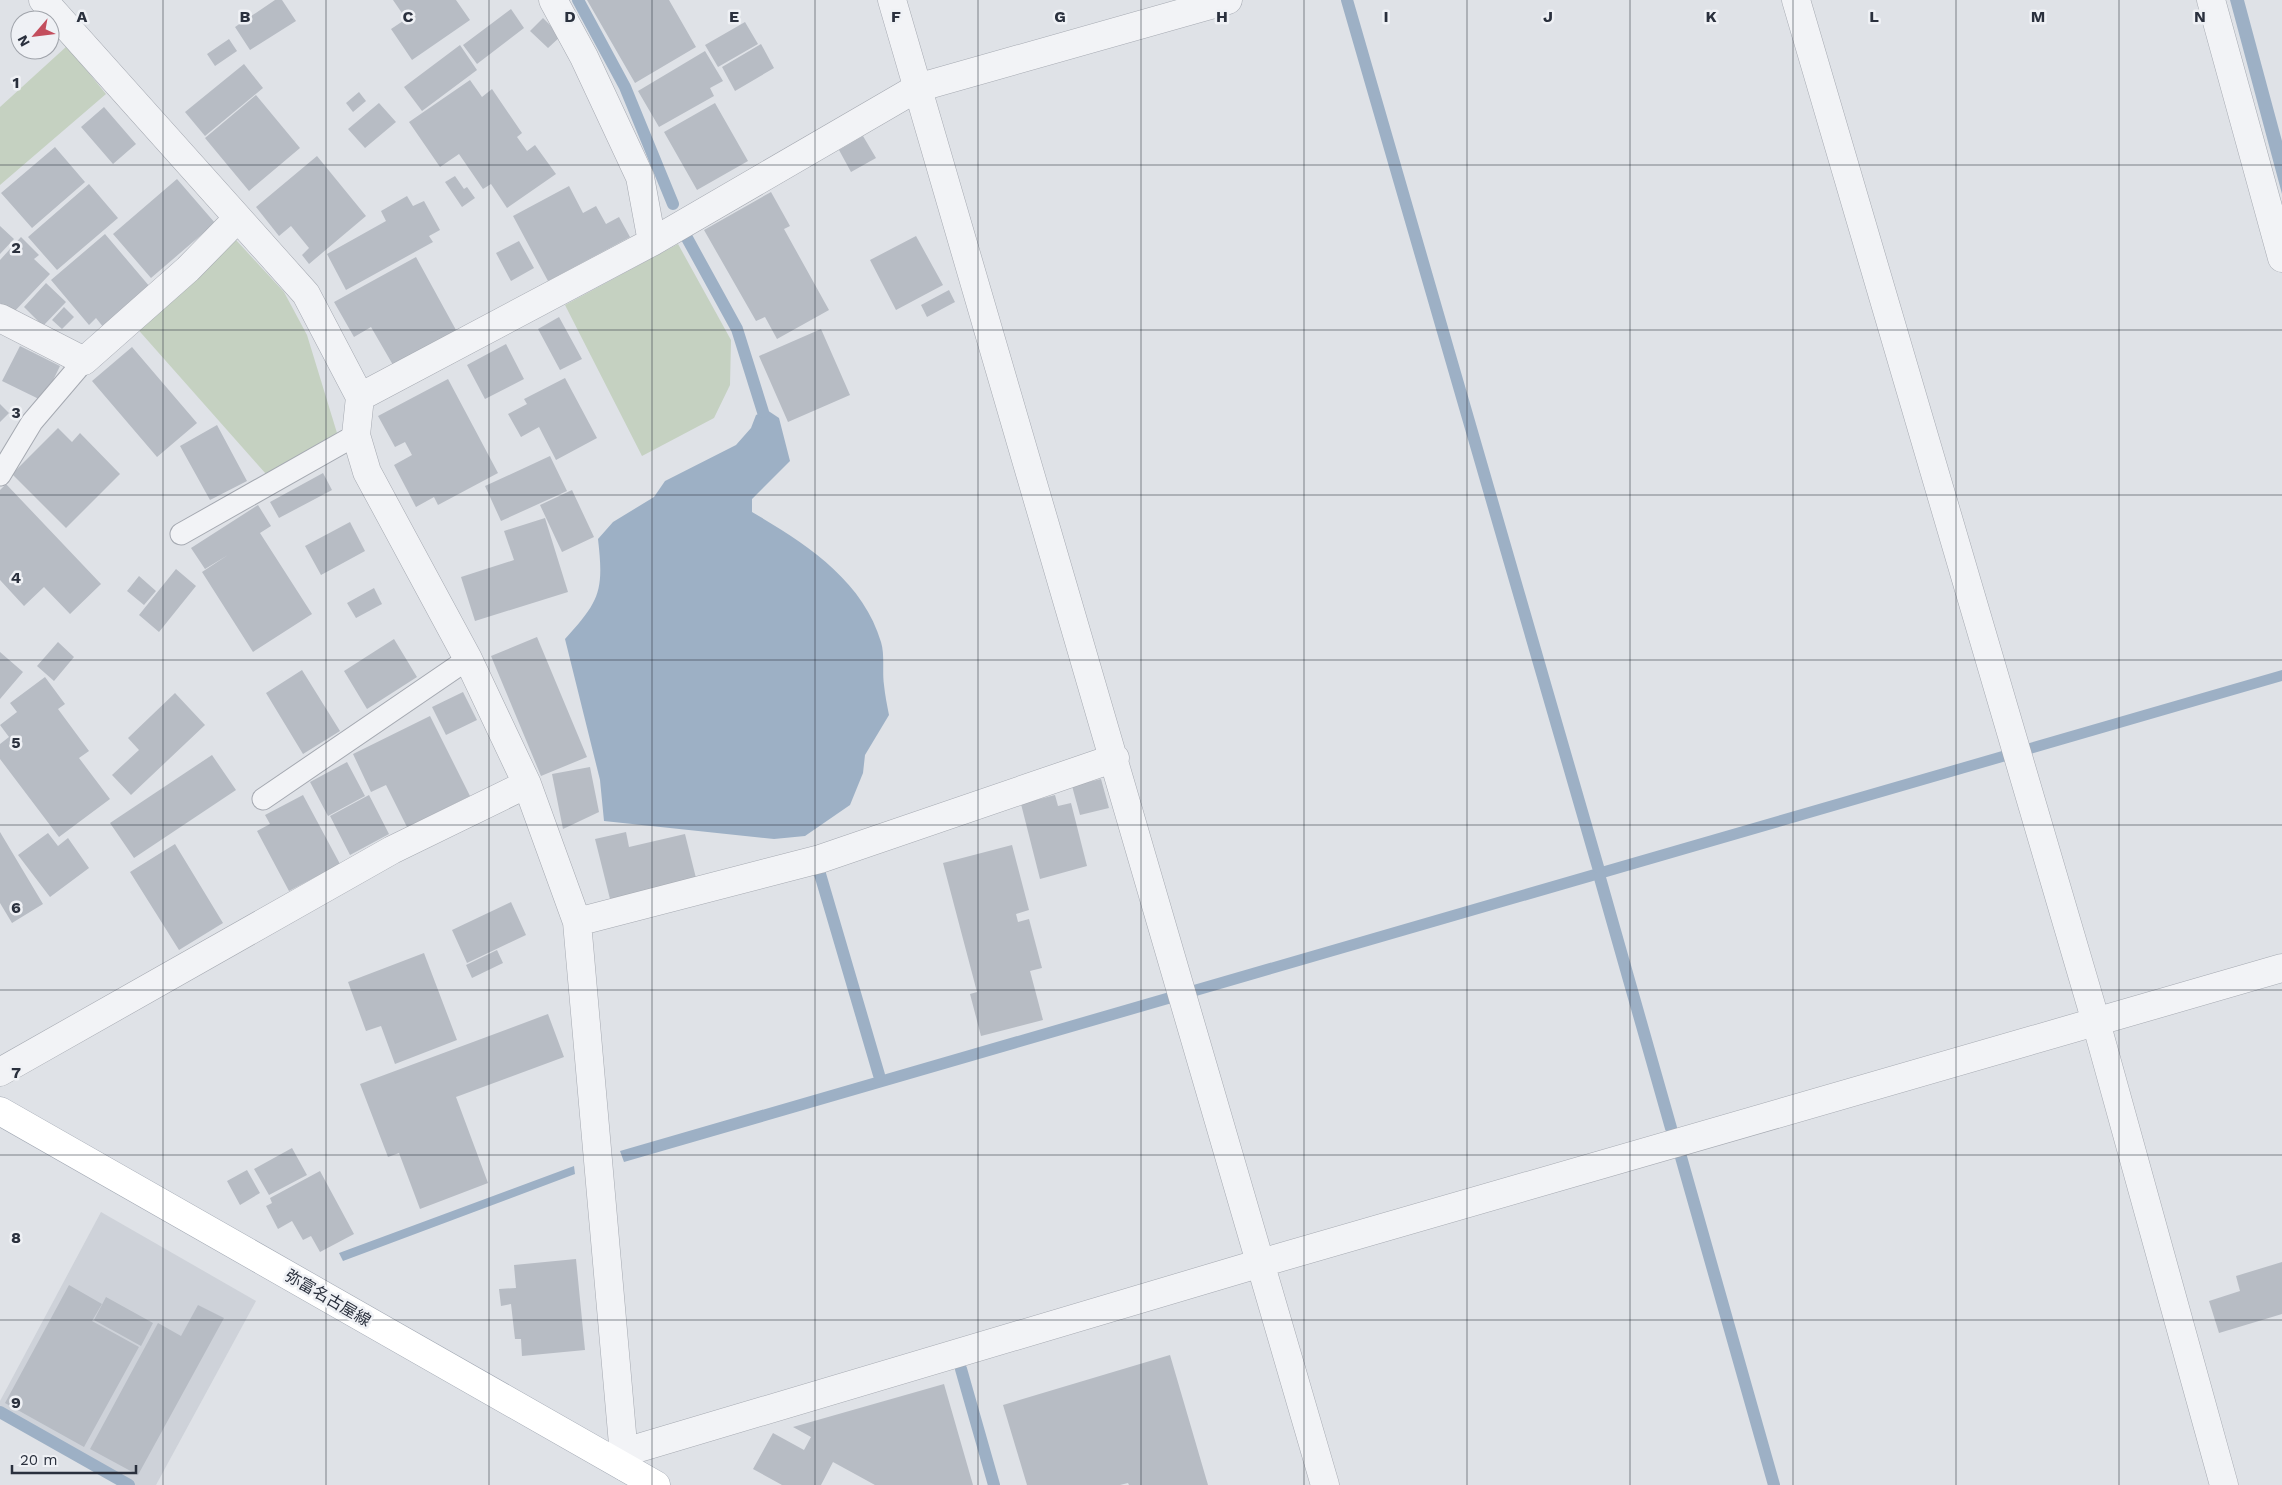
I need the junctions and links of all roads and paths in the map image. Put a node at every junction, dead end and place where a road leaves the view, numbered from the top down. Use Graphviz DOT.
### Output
graph roads {
  1 [pos="43,0"];
  2 [pos="553,0"];
  3 [pos="892,0"];
  4 [pos="1228,0"];
  5 [pos="1796,0"];
  6 [pos="2211,0"];
  7 [pos="916,88"];
  8 [pos="238,219"];
  9 [pos="652,242"];
  10 [pos="2282,258"];
  11 [pos="0,318"];
  12 [pos="84,361"];
  13 [pos="360,398"];
  14 [pos="356,435"];
  15 [pos="0,475"];
  16 [pos="181,534"];
  17 [pos="468,659"];
  18 [pos="1115,758"];
  19 [pos="527,784"];
  20 [pos="263,799"];
  21 [pos="577,922"];
  22 [pos="2282,968"];
  23 [pos="2096,1022"];
  24 [pos="0,1072"];
  25 [pos="0,1112"];
  26 [pos="1261,1263"];
  27 [pos="625,1459"];
  28 [pos="656,1485"];
  29 [pos="1325,1485"];
  30 [pos="2224,1485"];
  1 -- 8 [label="street"];
  2 -- 9 [label="street"];
  3 -- 7 [label="street"];
  4 -- 7 [label="street"];
  5 -- 23 [label="street"];
  6 -- 10 [label="street"];
  7 -- 9 [label="street"];
  7 -- 18 [label="street"];
  8 -- 12 [label="street"];
  8 -- 13 [label="street"];
  9 -- 13 [label="street"];
  11 -- 12 [label="street"];
  12 -- 15 [label="lane"];
  13 -- 14 [label="street"];
  14 -- 16 [label="lane"];
  14 -- 17 [label="street"];
  17 -- 19 [label="street"];
  17 -- 20 [label="lane"];
  18 -- 21 [label="street"];
  18 -- 26 [label="street"];
  19 -- 21 [label="street"];
  19 -- 24 [label="street"];
  21 -- 27 [label="street"];
  22 -- 23 [label="street"];
  23 -- 26 [label="street"];
  23 -- 30 [label="street"];
  25 -- 27 [label="main road, 弥富名古屋線"];
  26 -- 27 [label="street"];
  26 -- 29 [label="street"];
  27 -- 28 [label="main road, 弥富名古屋線"];
}
